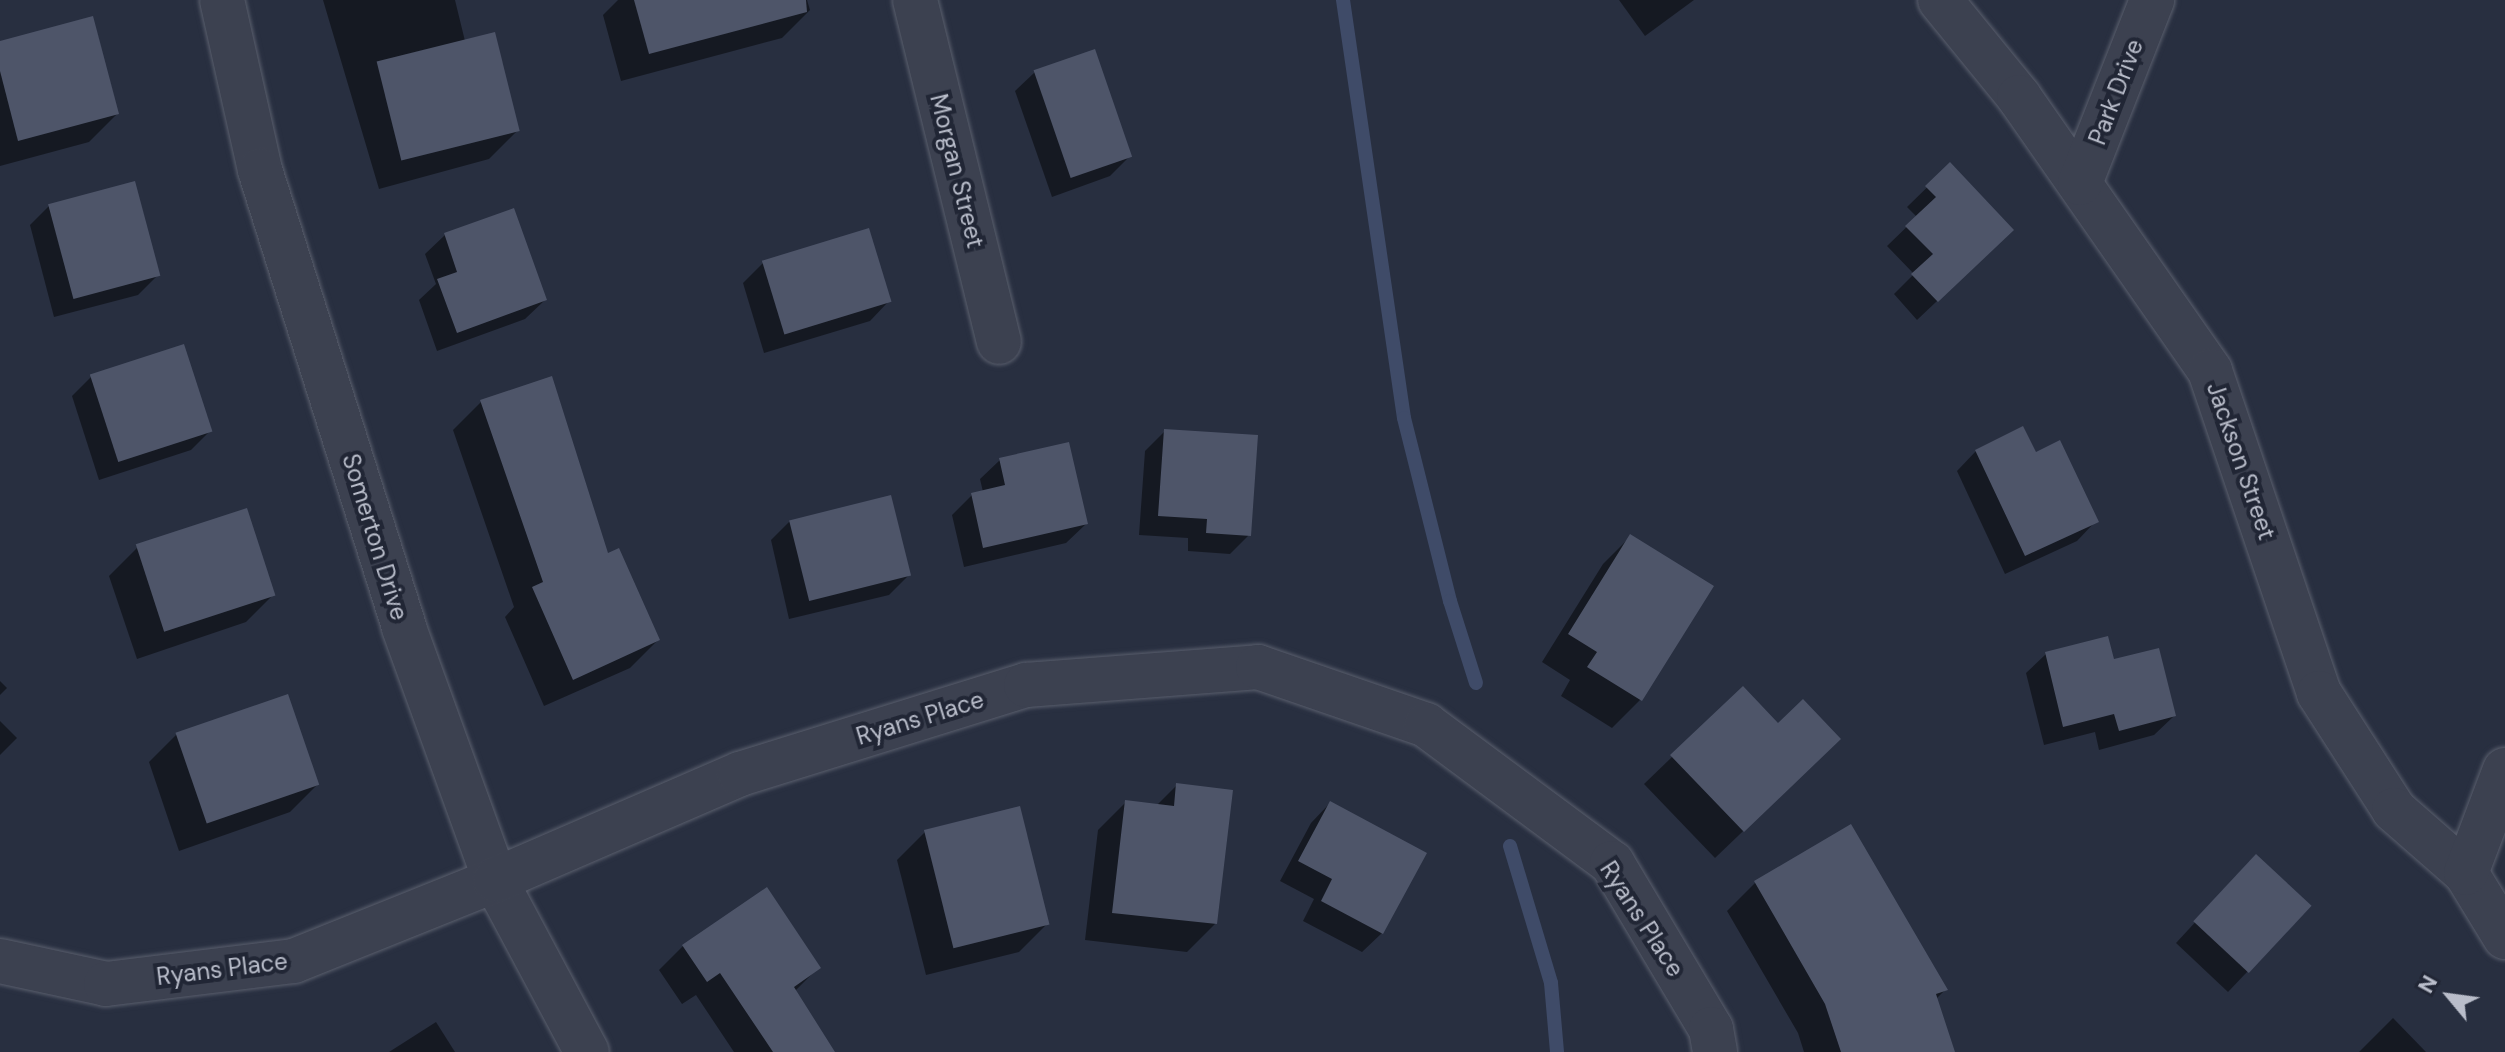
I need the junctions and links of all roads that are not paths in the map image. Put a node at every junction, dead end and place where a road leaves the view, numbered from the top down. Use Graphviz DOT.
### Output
graph roads {
  1 [pos="222,0"];
  2 [pos="915,0"];
  3 [pos="1940,0"];
  4 [pos="2152,0"];
  5 [pos="2080,183"];
  6 [pos="999,342"];
  7 [pos="2505,770"];
  8 [pos="2466,873"];
  9 [pos="495,880"];
  10 [pos="2505,937"];
  11 [pos="0,961"];
  12 [pos="587,1052"];
  13 [pos="1715,1052"];
  1 -- 9 [label="street, Somerton Drive"];
  2 -- 6 [label="street, Morgan Street"];
  3 -- 5 [label="street, Jackson Street"];
  4 -- 5 [label="street, Park Drive"];
  5 -- 8 [label="street, Jackson Street"];
  7 -- 8 [label="street"];
  8 -- 10 [label="street, Jackson Street"];
  9 -- 11 [label="street, Ryans Place"];
  9 -- 12 [label="street, Somerton Drive"];
  9 -- 13 [label="street, Ryans Place"];
}
